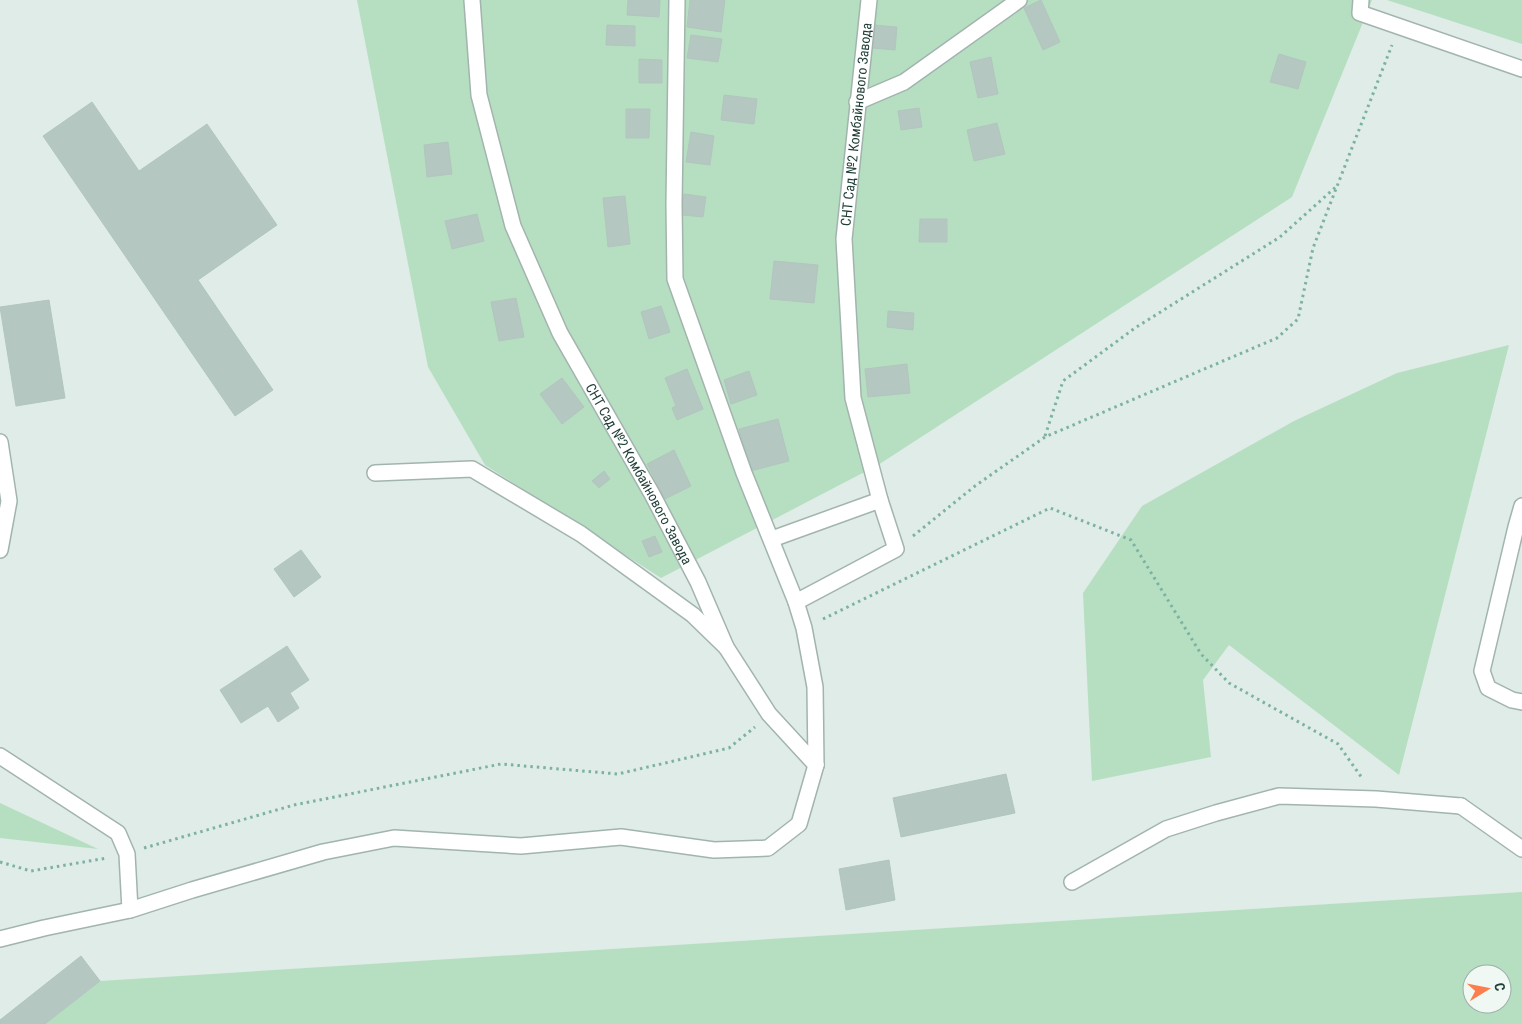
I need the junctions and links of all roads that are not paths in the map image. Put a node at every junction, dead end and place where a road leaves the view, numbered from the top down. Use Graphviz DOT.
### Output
graph roads {
  1 [pos="472,0"];
  2 [pos="677,0"];
  3 [pos="869,0"];
  4 [pos="1019,0"];
  5 [pos="1361,0"];
  6 [pos="1522,69"];
  7 [pos="857,102"];
  8 [pos="0,442"];
  9 [pos="375,473"];
  10 [pos="880,500"];
  11 [pos="1522,506"];
  12 [pos="772,539"];
  13 [pos="0,550"];
  14 [pos="796,602"];
  15 [pos="726,647"];
  16 [pos="1522,702"];
  17 [pos="0,756"];
  18 [pos="816,765"];
  19 [pos="1522,849"];
  20 [pos="1072,882"];
  21 [pos="130,910"];
  22 [pos="0,939"];
  1 -- 15 [label="street, СНТ Сад №2 Комбайнового Завода"];
  2 -- 12 [label="street"];
  3 -- 7 [label="street, СНТ Сад №2 Комбайнового Завода"];
  4 -- 7 [label="street"];
  5 -- 6 [label="street"];
  7 -- 10 [label="street, СНТ Сад №2 Комбайнового Завода"];
  8 -- 13 [label="street"];
  9 -- 15 [label="street"];
  10 -- 12 [label="street"];
  10 -- 14 [label="street, СНТ Сад №2 Комбайнового Завода"];
  11 -- 16 [label="street"];
  12 -- 14 [label="street"];
  14 -- 18 [label="street"];
  15 -- 18 [label="street, СНТ Сад №2 Комбайнового Завода"];
  17 -- 21 [label="street"];
  18 -- 21 [label="street"];
  19 -- 20 [label="street"];
  21 -- 22 [label="street"];
}
